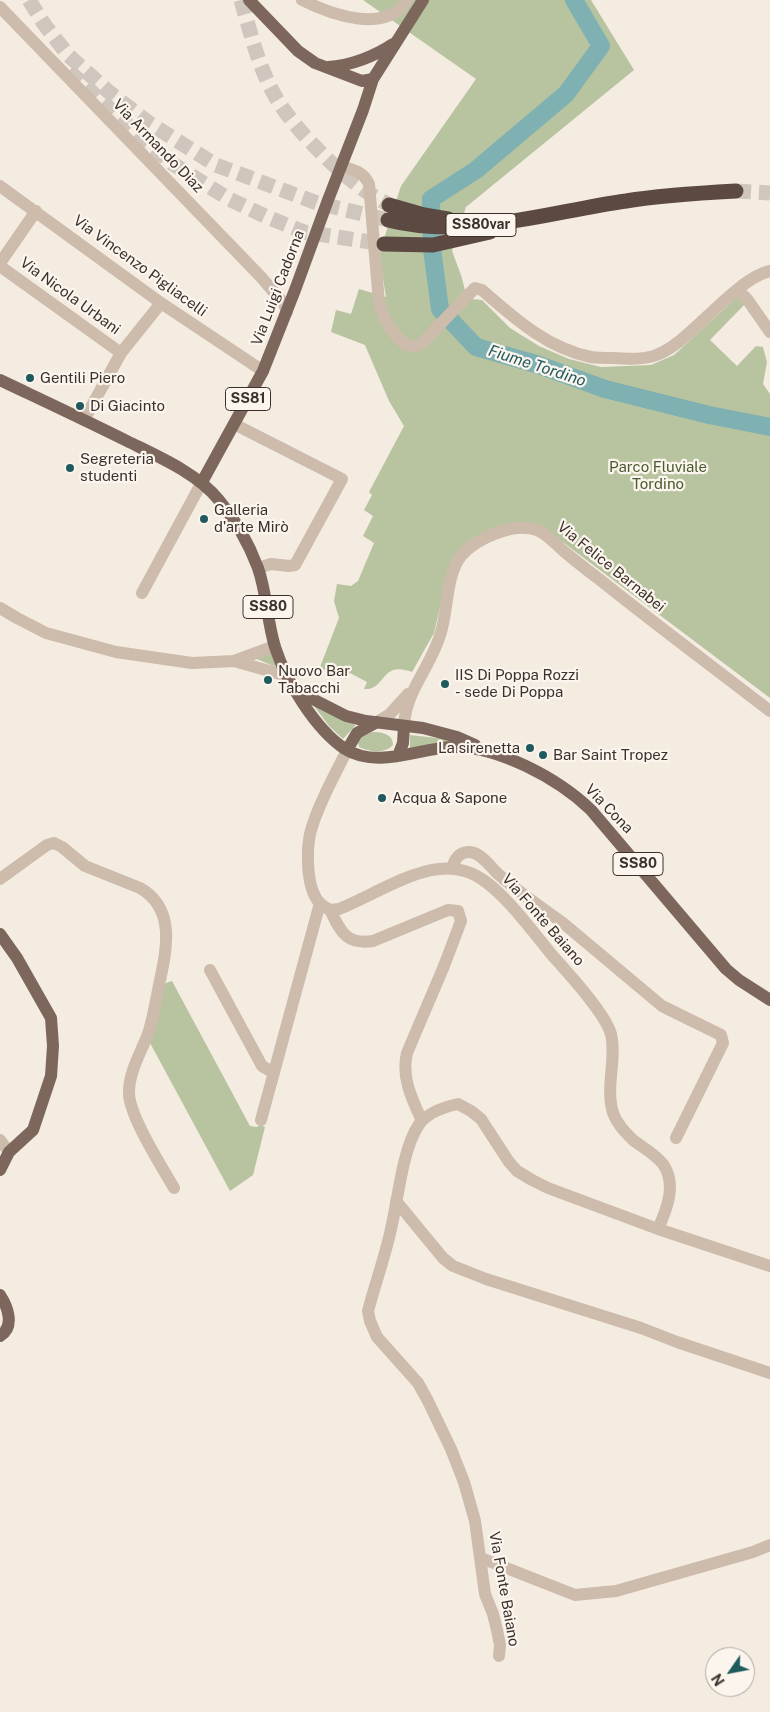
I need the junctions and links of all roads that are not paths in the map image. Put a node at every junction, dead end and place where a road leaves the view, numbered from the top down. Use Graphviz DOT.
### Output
graph roads {
  1 [pos="249,0"];
  2 [pos="302,0"];
  3 [pos="407,0"];
  4 [pos="423,0"];
  5 [pos="0,6"];
  6 [pos="396,43"];
  7 [pos="363,58"];
  8 [pos="323,67"];
  9 [pos="368,77"];
  10 [pos="341,166"];
  11 [pos="0,186"];
  12 [pos="736,191"];
  13 [pos="36,211"];
  14 [pos="393,214"];
  15 [pos="539,216"];
  16 [pos="388,244"];
  17 [pos="0,264"];
  18 [pos="770,271"];
  19 [pos="272,290"];
  20 [pos="295,290"];
  21 [pos="738,290"];
  22 [pos="161,303"];
  23 [pos="287,312"];
  24 [pos="770,332"];
  25 [pos="121,353"];
  26 [pos="263,371"];
  27 [pos="0,380"];
  28 [pos="84,420"];
  29 [pos="234,424"];
  30 [pos="202,482"];
  31 [pos="258,568"];
  32 [pos="142,593"];
  33 [pos="0,608"];
  34 [pos="275,646"];
  35 [pos="234,661"];
  36 [pos="287,676"];
  37 [pos="414,686"];
  38 [pos="295,689"];
  39 [pos="770,711"];
  40 [pos="377,722"];
  41 [pos="404,726"];
  42 [pos="347,750"];
  43 [pos="488,752"];
  44 [pos="398,756"];
  45 [pos="452,869"];
  46 [pos="0,879"];
  47 [pos="325,907"];
  48 [pos="0,934"];
  49 [pos="210,970"];
  50 [pos="770,1000"];
  51 [pos="274,1073"];
  52 [pos="261,1120"];
  53 [pos="422,1120"];
  54 [pos="676,1138"];
  55 [pos="0,1140"];
  56 [pos="9,1152"];
  57 [pos="0,1170"];
  58 [pos="174,1188"];
  59 [pos="396,1201"];
  60 [pos="658,1229"];
  61 [pos="770,1266"];
  62 [pos="0,1295"];
  63 [pos="0,1336"];
  64 [pos="770,1373"];
  65 [pos="770,1545"];
  66 [pos="480,1558"];
  67 [pos="499,1656"];
  1 -- 8 [label="main road"];
  2 -- 3 [label="street"];
  4 -- 6 [label="main road"];
  5 -- 19 [label="street, Via Armando Diaz"];
  6 -- 7 [label="main road"];
  6 -- 9 [label="main road"];
  7 -- 8 [label="main road"];
  7 -- 9 [label="main road, SS81"];
  7 -- 9 [label="main road, SS81"];
  8 -- 9 [label="main road"];
  9 -- 10 [label="main road, Via Luigi Cadorna / SS81"];
  10 -- 20 [label="main road, Via Luigi Cadorna / SS81"];
  10 -- 21 [label="street"];
  11 -- 13 [label="street, Via Vincenzo Pigliacelli"];
  12 -- 15 [label="highway"];
  13 -- 17 [label="street"];
  13 -- 22 [label="street, Via Vincenzo Pigliacelli"];
  14 -- 15 [label="highway"];
  15 -- 16 [label="highway"];
  17 -- 25 [label="street, Via Nicola Urbani"];
  18 -- 21 [label="street"];
  19 -- 20 [label="street"];
  19 -- 23 [label="street, Via Armando Diaz"];
  20 -- 23 [label="main road, Via Luigi Cadorna / SS81"];
  21 -- 24 [label="street"];
  22 -- 25 [label="street"];
  22 -- 26 [label="street, Via Vincenzo Pigliacelli"];
  23 -- 26 [label="main road, Via Luigi Cadorna / SS81"];
  25 -- 28 [label="street"];
  26 -- 29 [label="main road, Via Luigi Cadorna / SS81"];
  27 -- 28 [label="main road, SS80"];
  28 -- 30 [label="main road, SS80"];
  29 -- 30 [label="main road, Via Luigi Cadorna / SS81"];
  29 -- 31 [label="street"];
  30 -- 31 [label="main road, SS80"];
  30 -- 32 [label="street"];
  31 -- 34 [label="main road, SS80"];
  33 -- 35 [label="street"];
  34 -- 35 [label="street"];
  34 -- 36 [label="main road, SS80"];
  35 -- 36 [label="street"];
  36 -- 38 [label="main road, SS80"];
  37 -- 39 [label="street, Via Felice Barnabei"];
  37 -- 40 [label="street, Via Felice Barnabei"];
  37 -- 41 [label="street, Via Felice Barnabei"];
  38 -- 40 [label="main road, SS80"];
  38 -- 42 [label="main road, SS80"];
  40 -- 41 [label="main road, Via Cona / SS80"];
  40 -- 42 [label="main road"];
  41 -- 43 [label="main road, Via Cona / SS80"];
  41 -- 44 [label="main road"];
  42 -- 44 [label="main road, Via Cona / SS80"];
  42 -- 47 [label="street"];
  43 -- 44 [label="main road, Via Cona / SS80"];
  43 -- 50 [label="main road, Via Cona / SS80"];
  45 -- 47 [label="street, Via Fonte Baiano"];
  45 -- 54 [label="street"];
  45 -- 60 [label="street, Via Fonte Baiano"];
  46 -- 58 [label="street"];
  47 -- 51 [label="street"];
  47 -- 53 [label="street"];
  48 -- 56 [label="main road"];
  49 -- 51 [label="street"];
  51 -- 52 [label="street"];
  53 -- 59 [label="street, Via Fonte Baiano"];
  53 -- 60 [label="street"];
  55 -- 56 [label="street"];
  56 -- 57 [label="main road"];
  59 -- 64 [label="street"];
  59 -- 66 [label="street, Via Fonte Baiano"];
  60 -- 61 [label="street"];
  62 -- 63 [label="main road"];
  65 -- 66 [label="street"];
  66 -- 67 [label="street, Via Fonte Baiano"];
}
